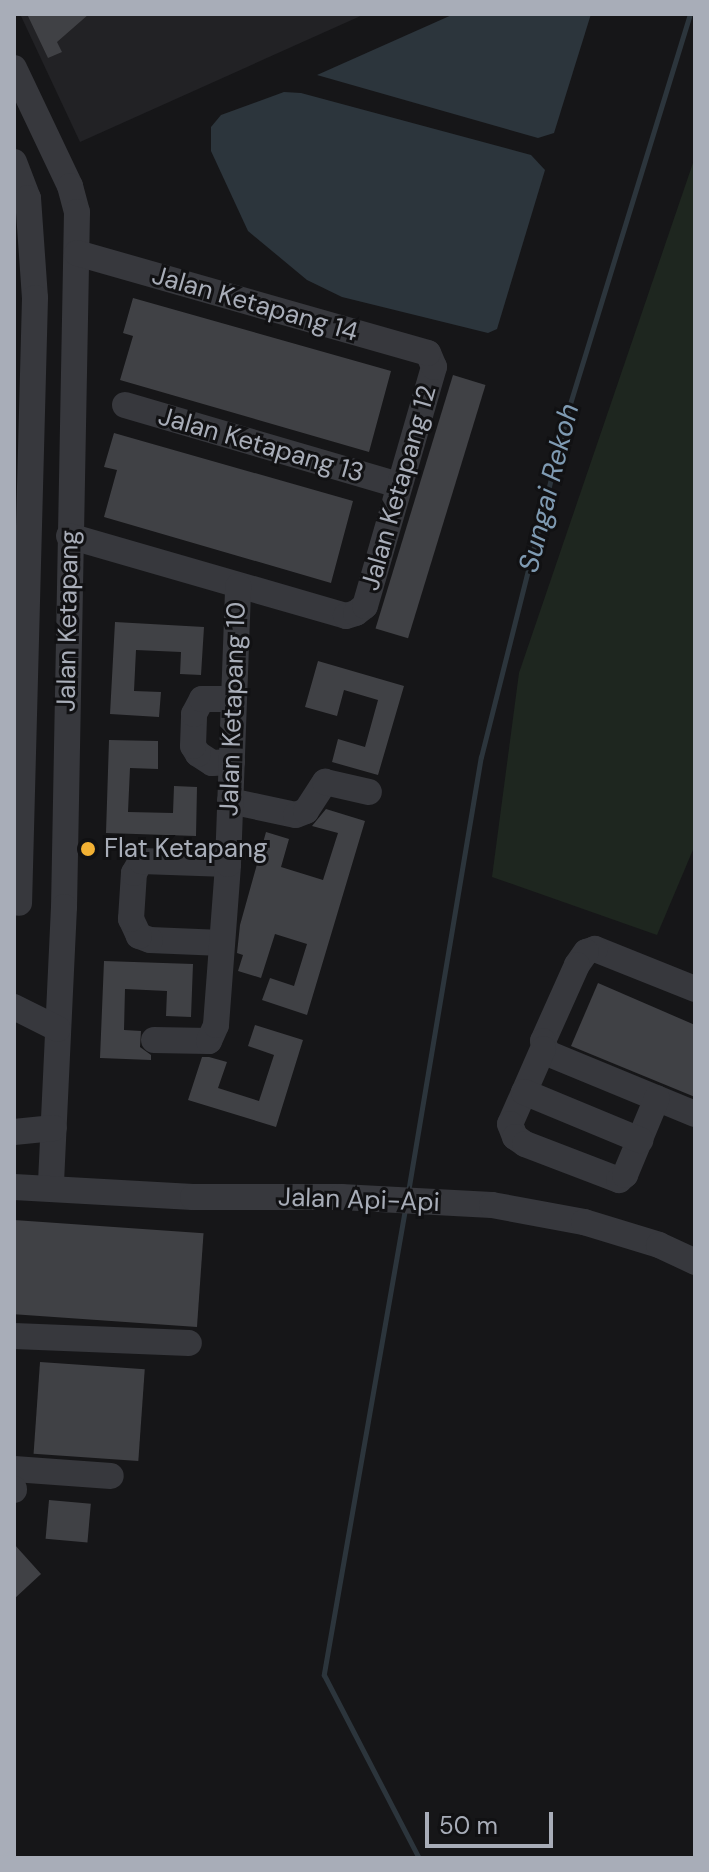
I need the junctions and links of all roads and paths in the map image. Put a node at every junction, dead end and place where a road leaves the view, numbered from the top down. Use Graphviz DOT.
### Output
graph roads {
  1 [pos="14,68"];
  2 [pos="15,165"];
  3 [pos="77,253"];
  4 [pos="25,303"];
  5 [pos="431,358"];
  6 [pos="125,405"];
  7 [pos="22,463"];
  8 [pos="398,485"];
  9 [pos="69,536"];
  10 [pos="238,586"];
  11 [pos="19,685"];
  12 [pos="234,699"];
  13 [pos="232,762"];
  14 [pos="369,792"];
  15 [pos="230,801"];
  16 [pos="228,864"];
  17 [pos="16,903"];
  18 [pos="64,907"];
  19 [pos="222,943"];
  20 [pos="695,989"];
  21 [pos="14,1007"];
  22 [pos="58,1029"];
  23 [pos="154,1040"];
  24 [pos="543,1049"];
  25 [pos="524,1092"];
  26 [pos="657,1098"];
  27 [pos="695,1114"];
  28 [pos="54,1128"];
  29 [pos="14,1132"];
  30 [pos="640,1140"];
  31 [pos="14,1187"];
  32 [pos="51,1187"];
  33 [pos="695,1262"];
  34 [pos="14,1336"];
  35 [pos="189,1343"];
  36 [pos="14,1469"];
  37 [pos="111,1476"];
  1 -- 3 [label="street, Jalan Ketapang"];
  2 -- 4 [label="street"];
  3 -- 5 [label="street, Jalan Ketapang 14"];
  3 -- 9 [label="street, Jalan Ketapang"];
  4 -- 7 [label="street"];
  5 -- 8 [label="street, Jalan Ketapang 12"];
  6 -- 8 [label="street, Jalan Ketapang 13"];
  7 -- 11 [label="street"];
  8 -- 10 [label="street, Jalan Ketapang 12"];
  9 -- 10 [label="street"];
  9 -- 18 [label="street, Jalan Ketapang"];
  10 -- 12 [label="street, Jalan Ketapang 10"];
  11 -- 17 [label="street"];
  12 -- 13 [label="street, Jalan Ketapang 10"];
  12 -- 13 [label="street"];
  13 -- 15 [label="street, Jalan Ketapang 10"];
  14 -- 15 [label="street"];
  15 -- 16 [label="street, Jalan Ketapang 10"];
  16 -- 19 [label="street, Jalan Ketapang 10"];
  16 -- 19 [label="street"];
  17 -- 18 [label="street"];
  18 -- 22 [label="street, Jalan Ketapang"];
  19 -- 23 [label="street, Jalan Ketapang 10"];
  20 -- 24 [label="street"];
  21 -- 22 [label="street"];
  22 -- 28 [label="street, Jalan Ketapang"];
  24 -- 25 [label="street"];
  24 -- 26 [label="street"];
  25 -- 30 [label="street"];
  25 -- 30 [label="street"];
  26 -- 27 [label="street"];
  26 -- 30 [label="street"];
  28 -- 29 [label="street"];
  28 -- 32 [label="street, Jalan Ketapang"];
  31 -- 32 [label="street, Jalan Api-Api"];
  32 -- 33 [label="street, Jalan Api-Api"];
  34 -- 35 [label="street"];
  36 -- 37 [label="street"];
}
